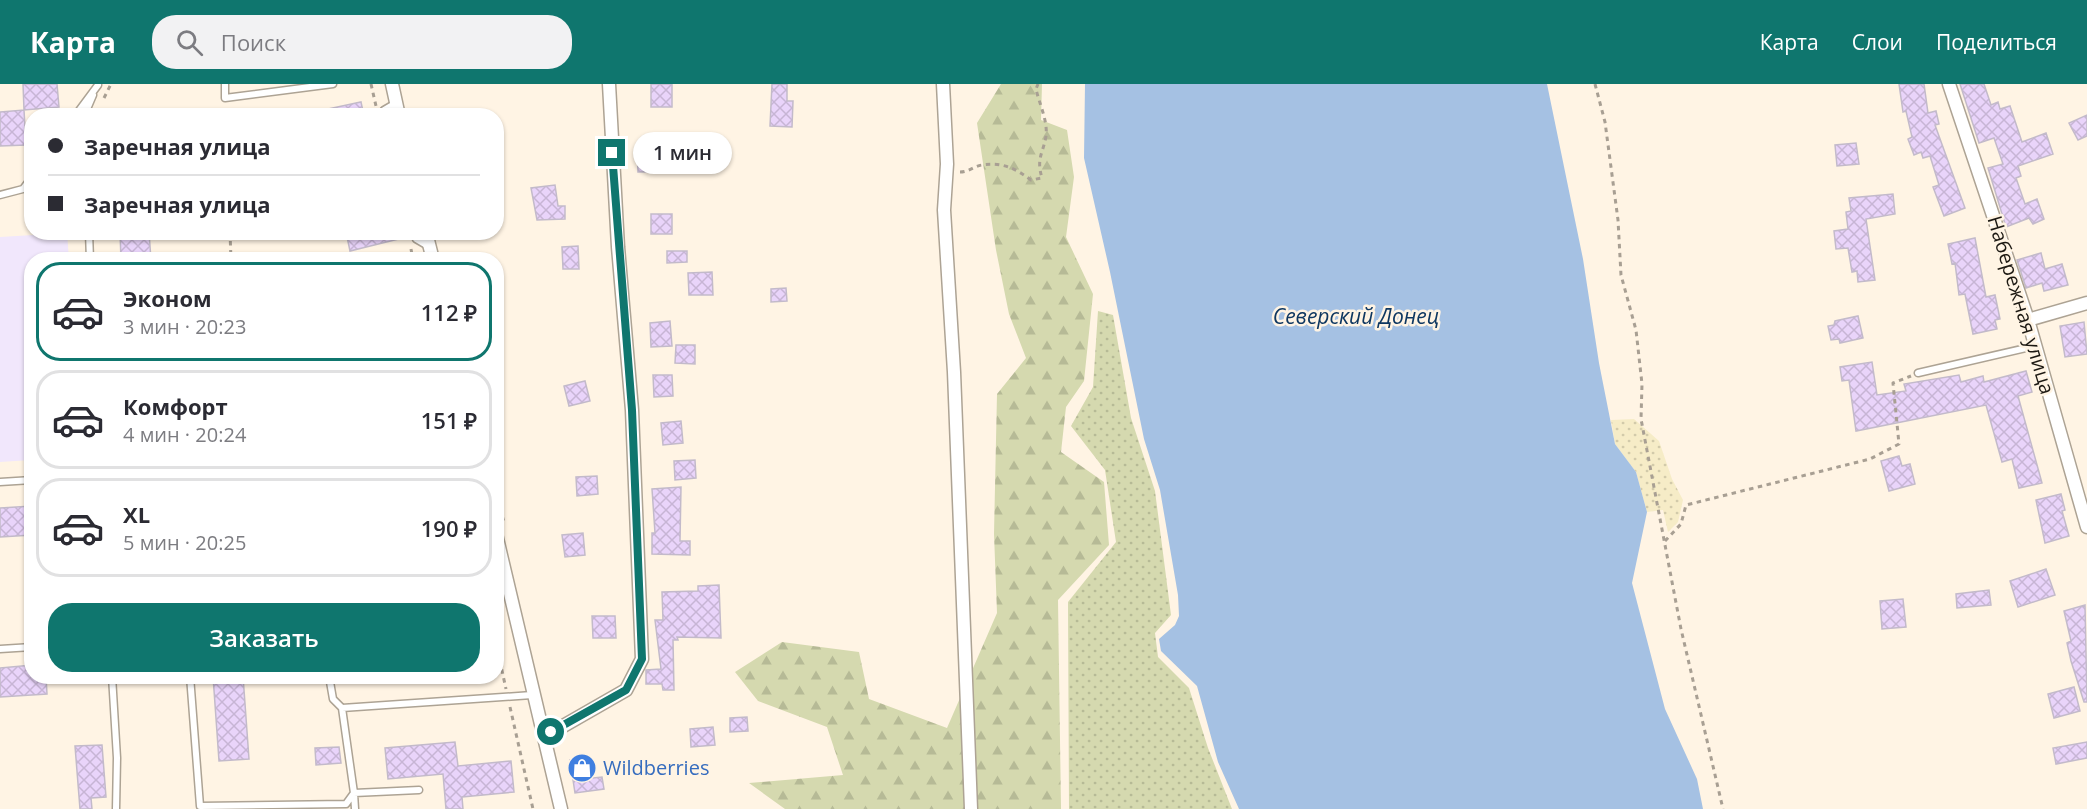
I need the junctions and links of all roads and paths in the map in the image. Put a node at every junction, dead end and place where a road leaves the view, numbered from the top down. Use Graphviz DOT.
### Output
graph roads {
  1 [pos="99,84"];
  2 [pos="225,84"];
  3 [pos="333,84"];
  4 [pos="371,84"];
  5 [pos="392,84"];
  6 [pos="609,84"];
  7 [pos="943,84"];
  8 [pos="1038,84"];
  9 [pos="1595,84"];
  10 [pos="1949,84"];
  11 [pos="324,85"];
  12 [pos="396,103"];
  13 [pos="81,108"];
  14 [pos="88,108"];
  15 [pos="377,108"];
  16 [pos="387,108"];
  17 [pos="397,108"];
  18 [pos="946,175"];
  19 [pos="24,188"];
  20 [pos="0,195"];
  21 [pos="417,240"];
  22 [pos="430,252"];
  23 [pos="2087,303"];
  24 [pos="2028,320"];
  25 [pos="2035,345"];
  26 [pos="1918,373"];
  27 [pos="24,480"];
  28 [pos="0,482"];
  29 [pos="2084,503"];
  30 [pos="2087,527"];
  31 [pos="1665,541"];
  32 [pos="504,577"];
  33 [pos="24,648"];
  34 [pos="0,650"];
  35 [pos="504,679"];
  36 [pos="112,684"];
  37 [pos="191,684"];
  38 [pos="330,684"];
  39 [pos="532,695"];
  40 [pos="508,697"];
  41 [pos="342,708"];
  42 [pos="544,736"];
  43 [pos="419,790"];
  44 [pos="354,794"];
  45 [pos="562,807"];
  46 [pos="116,809"];
  47 [pos="355,809"];
  48 [pos="533,809"];
  49 [pos="971,809"];
  50 [pos="1723,809"];
  1 -- 13 [label="lane"];
  1 -- 14 [label="lane"];
  2 -- 11 [label="lane"];
  3 -- 11 [label="lane"];
  4 -- 15 [label="path"];
  5 -- 12 [label="street"];
  6 -- 42 [label="street"];
  7 -- 18 [label="street"];
  8 -- 18 [label="path"];
  9 -- 31 [label="path"];
  10 -- 24 [label="street, Набережная улица"];
  12 -- 16 [label="lane"];
  12 -- 17 [label="street"];
  18 -- 49 [label="street"];
  19 -- 20 [label="lane"];
  21 -- 22 [label="lane"];
  23 -- 24 [label="street"];
  24 -- 25 [label="street, Набережная улица"];
  25 -- 26 [label="lane"];
  25 -- 29 [label="street, Набережная улица"];
  26 -- 31 [label="path"];
  27 -- 28 [label="lane"];
  29 -- 30 [label="street, Набережная улица"];
  31 -- 50 [label="path"];
  32 -- 39 [label="street"];
  33 -- 34 [label="lane"];
  35 -- 40 [label="path"];
  36 -- 46 [label="lane"];
  37 -- 44 [label="lane"];
  38 -- 41 [label="lane"];
  39 -- 40 [label="lane"];
  39 -- 42 [label="street"];
  40 -- 41 [label="lane"];
  40 -- 48 [label="path"];
  41 -- 44 [label="lane"];
  42 -- 45 [label="street"];
  43 -- 44 [label="lane"];
  44 -- 47 [label="lane"];
}
